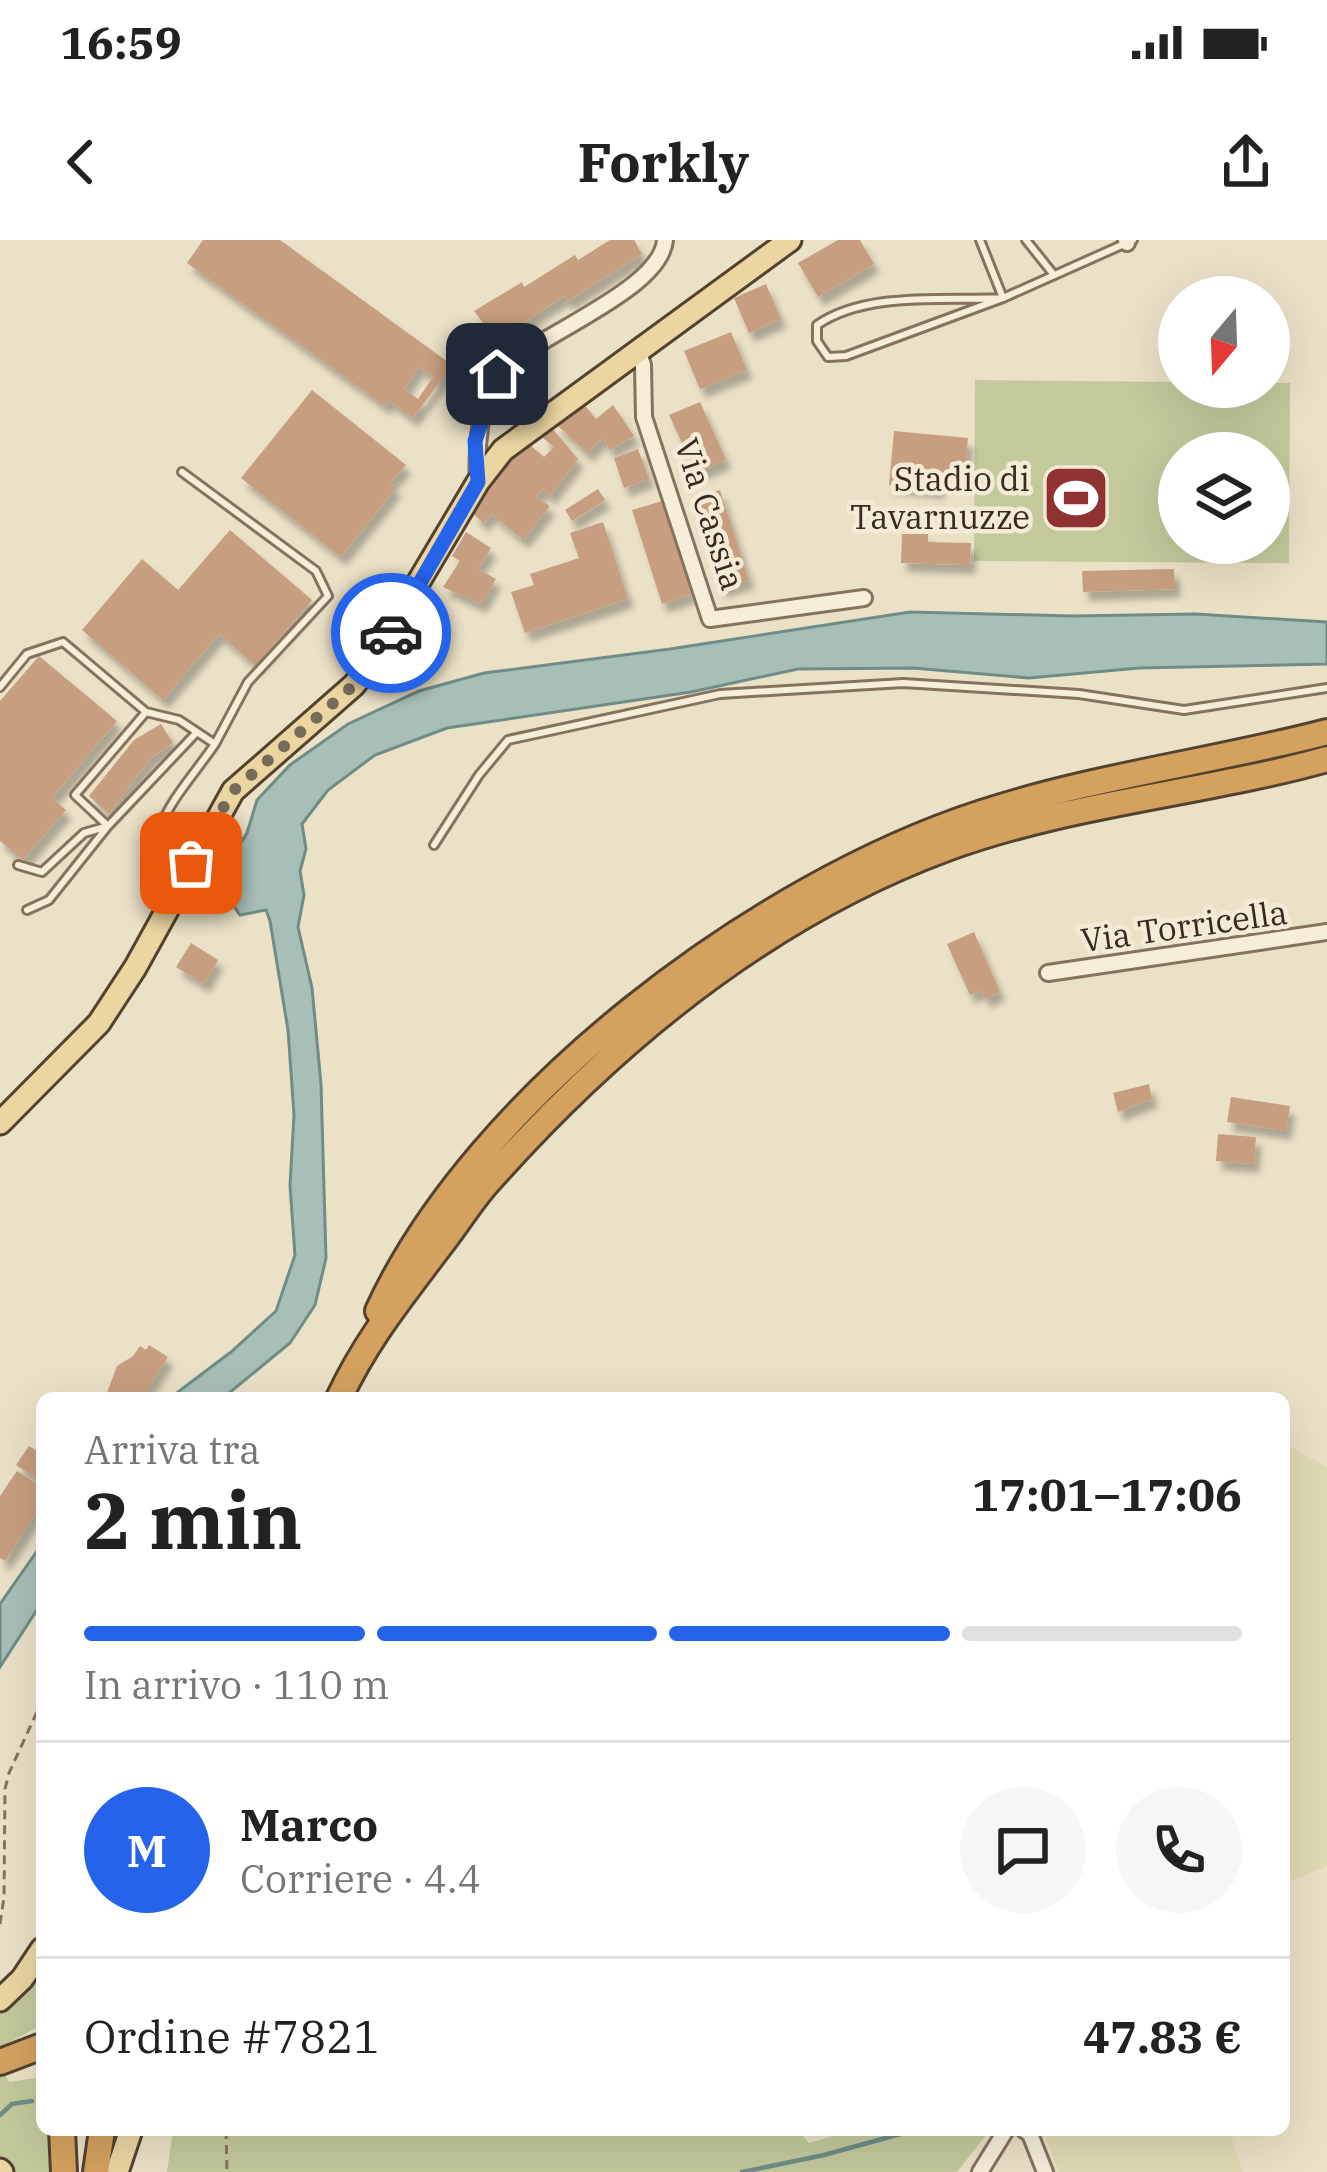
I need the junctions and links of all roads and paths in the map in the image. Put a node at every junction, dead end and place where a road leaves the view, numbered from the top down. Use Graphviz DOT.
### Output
graph roads {
  1 [pos="665,240"];
  2 [pos="790,240"];
  3 [pos="980,240"];
  4 [pos="1026,240"];
  5 [pos="1129,241"];
  6 [pos="1054,275"];
  7 [pos="1003,298"];
  8 [pos="638,349"];
  9 [pos="182,472"];
  10 [pos="478,482"];
  11 [pos="863,598"];
  12 [pos="0,686"];
  13 [pos="1327,688"];
  14 [pos="146,712"];
  15 [pos="197,732"];
  16 [pos="1327,732"];
  17 [pos="215,744"];
  18 [pos="1327,759"];
  19 [pos="108,826"];
  20 [pos="434,845"];
  21 [pos="18,865"];
  22 [pos="167,909"];
  23 [pos="27,910"];
  24 [pos="1327,932"];
  25 [pos="1048,973"];
  26 [pos="0,1123"];
  27 [pos="371,1334"];
  28 [pos="342,1392"];
  29 [pos="36,1714"];
  30 [pos="0,1924"];
  31 [pos="36,1958"];
  32 [pos="0,2000"];
  33 [pos="36,2048"];
  34 [pos="0,2062"];
  35 [pos="62,2136"];
  36 [pos="101,2136"];
  37 [pos="129,2136"];
  38 [pos="226,2136"];
  39 [pos="1002,2136"];
  40 [pos="1031,2136"];
  41 [pos="64,2172"];
  42 [pos="96,2172"];
  43 [pos="117,2172"];
  44 [pos="227,2172"];
  45 [pos="980,2172"];
  46 [pos="1045,2172"];
  1 -- 10 [label="street"];
  2 -- 8 [label="main road"];
  3 -- 7 [label="lane"];
  4 -- 6 [label="lane"];
  5 -- 6 [label="lane"];
  6 -- 7 [label="lane"];
  7 -- 7 [label="lane"];
  8 -- 10 [label="main road"];
  8 -- 11 [label="street, Via Cassia"];
  9 -- 17 [label="lane"];
  10 -- 22 [label="main road"];
  12 -- 14 [label="lane"];
  13 -- 20 [label="lane"];
  14 -- 15 [label="lane"];
  14 -- 19 [label="lane"];
  15 -- 17 [label="lane"];
  15 -- 19 [label="lane"];
  16 -- 27 [label="highway"];
  17 -- 22 [label="lane"];
  18 -- 27 [label="highway"];
  19 -- 21 [label="lane"];
  19 -- 23 [label="lane"];
  22 -- 26 [label="main road"];
  24 -- 25 [label="street, Via Torricella"];
  27 -- 28 [label="highway"];
  29 -- 30 [label="path"];
  31 -- 32 [label="main road"];
  33 -- 34 [label="highway"];
  35 -- 41 [label="highway"];
  36 -- 42 [label="highway"];
  37 -- 43 [label="main road"];
  38 -- 44 [label="path"];
  39 -- 45 [label="street"];
  40 -- 46 [label="street"];
}
